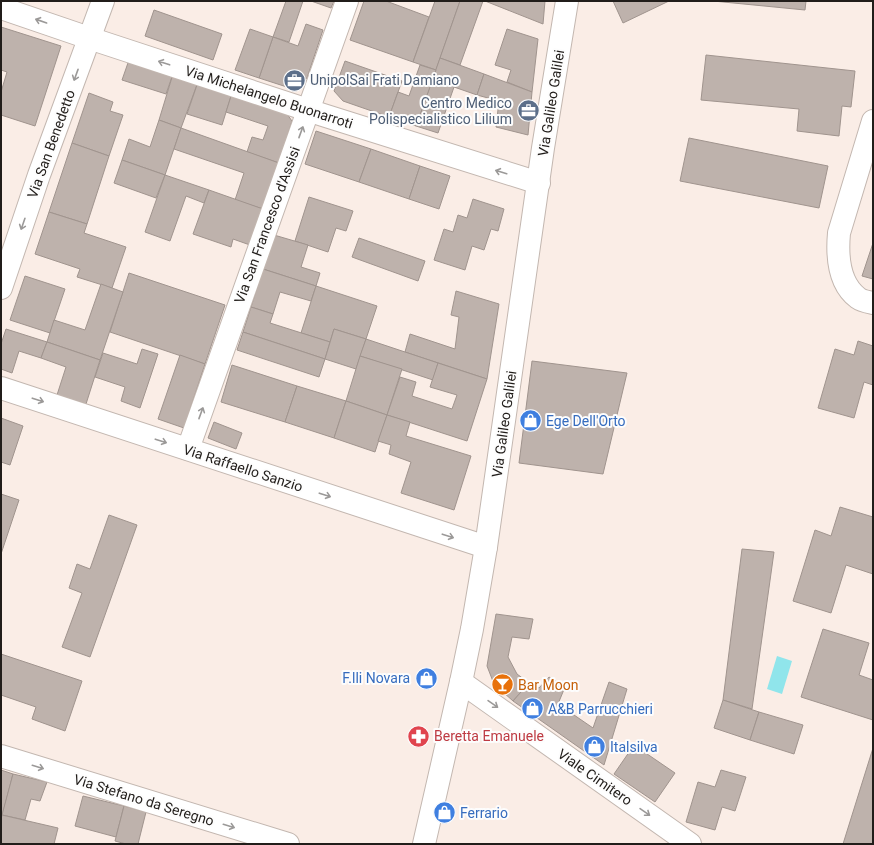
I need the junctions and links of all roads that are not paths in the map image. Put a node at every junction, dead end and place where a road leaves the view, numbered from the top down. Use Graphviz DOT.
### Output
graph roads {
  1 [pos="103,1"];
  2 [pos="347,1"];
  3 [pos="567,1"];
  4 [pos="1,8"];
  5 [pos="89,38"];
  6 [pos="308,110"];
  7 [pos="873,121"];
  8 [pos="538,183"];
  9 [pos="1,288"];
  10 [pos="873,303"];
  11 [pos="1,388"];
  12 [pos="188,449"];
  13 [pos="486,547"];
  14 [pos="461,682"];
  15 [pos="1,756"];
  16 [pos="288,844"];
  17 [pos="424,844"];
  18 [pos="690,844"];
  1 -- 5 [label="street, Via San Benedetto"];
  2 -- 6 [label="street, Via San Francesco d'Assisi"];
  3 -- 8 [label="street, Via Galileo Galilei"];
  5 -- 4 [label="street, Via Michelangelo Buonarroti, one-way"];
  6 -- 5 [label="street, Via Michelangelo Buonarroti, one-way"];
  5 -- 9 [label="street, Via San Benedetto, one-way"];
  8 -- 6 [label="street, Via Michelangelo Buonarroti, one-way"];
  12 -- 6 [label="street, Via San Francesco d'Assisi, one-way"];
  7 -- 10 [label="street"];
  8 -- 13 [label="street, Via Galileo Galilei"];
  11 -- 12 [label="street, Via Raffaello Sanzio, one-way"];
  12 -- 13 [label="street, Via Raffaello Sanzio, one-way"];
  13 -- 14 [label="street, Via Galileo Galilei"];
  14 -- 17 [label="street, Via Galileo Galilei"];
  14 -- 18 [label="street, Viale Cimitero, one-way"];
  15 -- 16 [label="street, Via Stefano da Seregno, one-way"];
}
